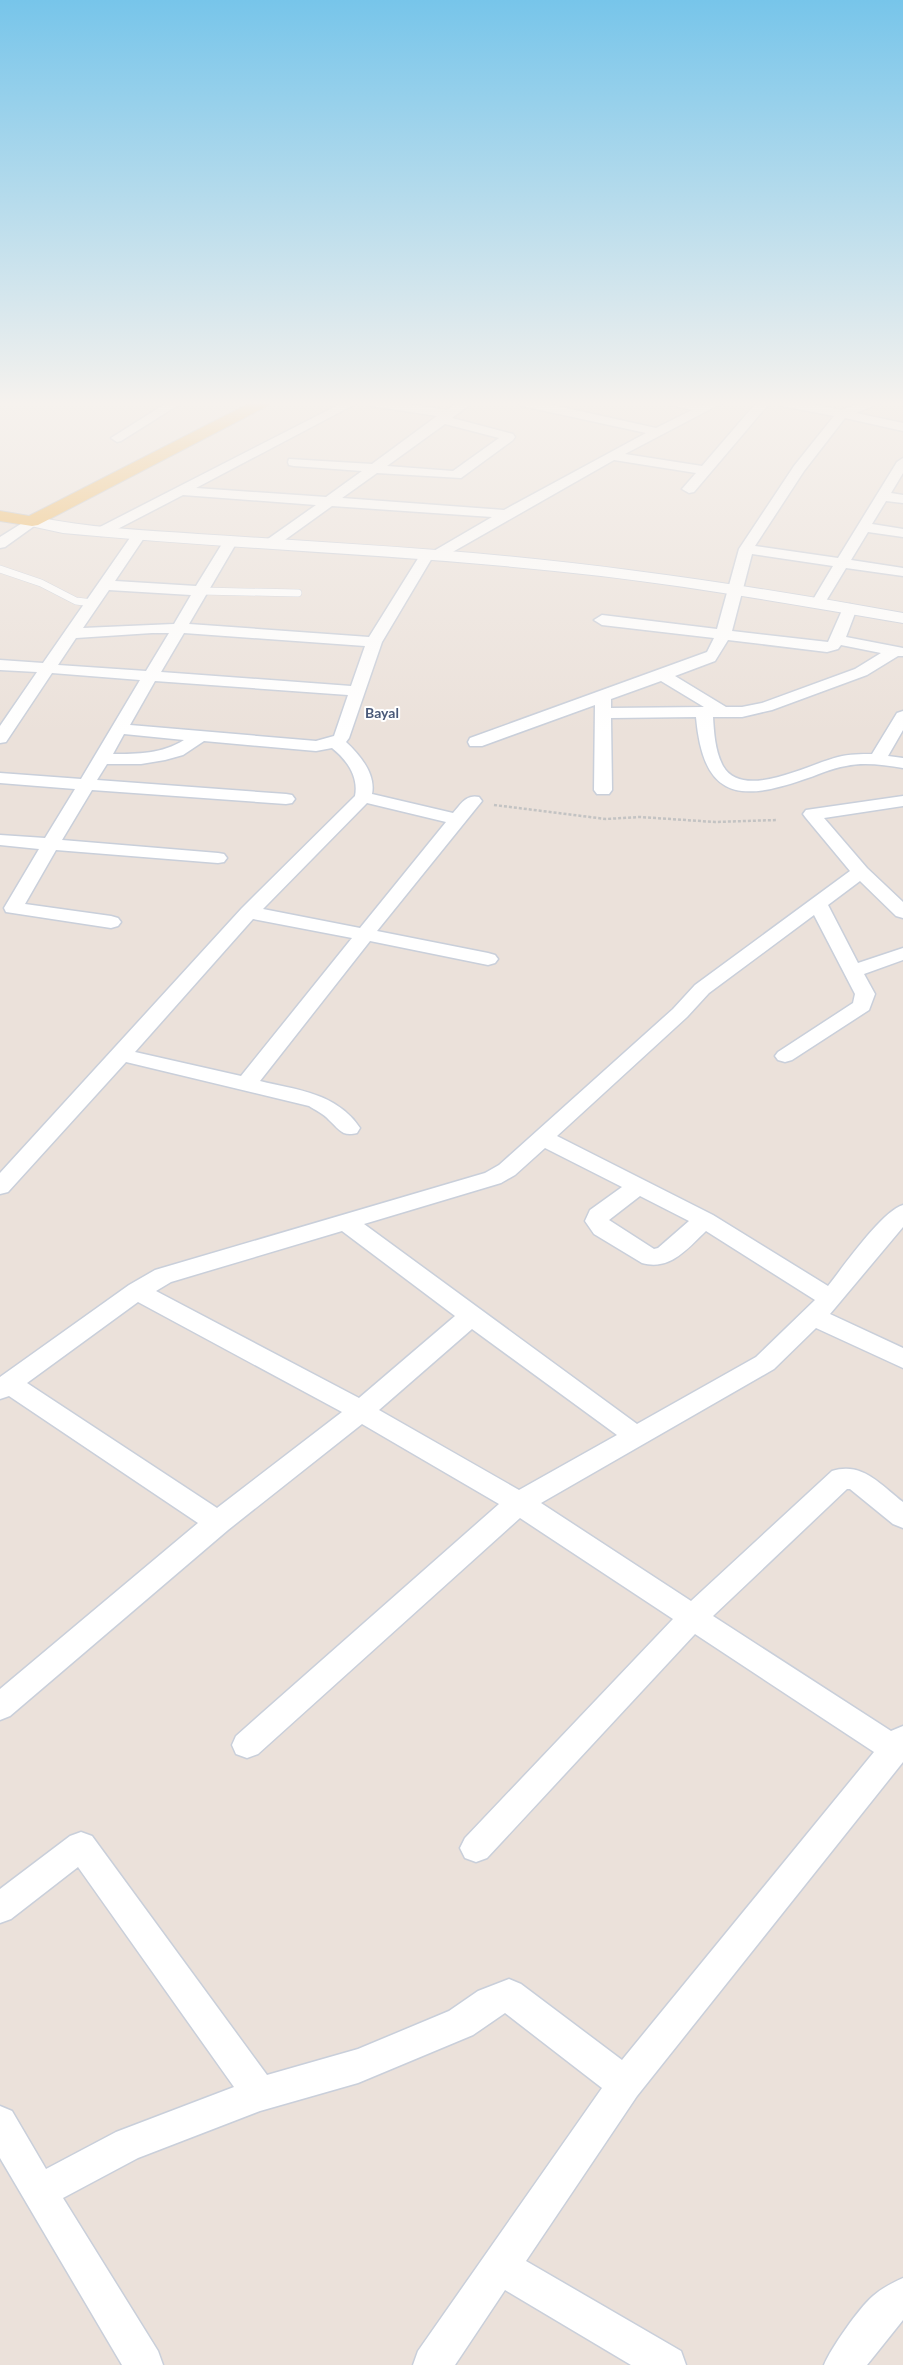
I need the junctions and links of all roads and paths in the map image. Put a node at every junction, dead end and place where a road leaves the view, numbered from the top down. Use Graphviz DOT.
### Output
graph roads {
  1 [pos="20,512"];
  2 [pos="48,512"];
  3 [pos="139,512"];
  4 [pos="312,512"];
  5 [pos="485,512"];
  6 [pos="509,512"];
  7 [pos="770,512"];
  8 [pos="872,512"];
  9 [pos="506,514"];
  10 [pos="0,516"];
  11 [pos="32,521"];
  12 [pos="863,528"];
  13 [pos="101,532"];
  14 [pos="903,533"];
  15 [pos="139,536"];
  16 [pos="230,542"];
  17 [pos="0,544"];
  18 [pos="270,544"];
  19 [pos="746,549"];
  20 [pos="432,555"];
  21 [pos="842,563"];
  22 [pos="0,569"];
  23 [pos="903,572"];
  24 [pos="105,585"];
  25 [pos="201,591"];
  26 [pos="734,591"];
  27 [pos="298,593"];
  28 [pos="93,603"];
  29 [pos="818,603"];
  30 [pos="850,608"];
  31 [pos="903,618"];
  32 [pos="602,620"];
  33 [pos="179,628"];
  34 [pos="73,633"];
  35 [pos="723,635"];
  36 [pos="837,640"];
  37 [pos="374,642"];
  38 [pos="899,652"];
  39 [pos="0,665"];
  40 [pos="48,669"];
  41 [pos="662,675"];
  42 [pos="150,676"];
  43 [pos="358,691"];
  44 [pos="603,704"];
  45 [pos="704,712"];
  46 [pos="723,712"];
  47 [pos="903,716"];
  48 [pos="6,720"];
  49 [pos="119,729"];
  50 [pos="200,736"];
  51 [pos="0,738"];
  52 [pos="335,742"];
  53 [pos="476,742"];
  54 [pos="101,759"];
  55 [pos="878,759"];
  56 [pos="903,763"];
  57 [pos="0,778"];
  58 [pos="87,784"];
  59 [pos="603,790"];
  60 [pos="363,797"];
  61 [pos="286,799"];
  62 [pos="473,801"];
  63 [pos="903,801"];
  64 [pos="457,819"];
  65 [pos="777,820"];
  66 [pos="0,840"];
  67 [pos="51,844"];
  68 [pos="218,858"];
  69 [pos="861,872"];
  70 [pos="818,904"];
  71 [pos="6,908"];
  72 [pos="250,912"];
  73 [pos="903,912"];
  74 [pos="111,922"];
  75 [pos="364,935"];
  76 [pos="903,954"];
  77 [pos="488,959"];
  78 [pos="853,971"];
  79 [pos="121,1055"];
  80 [pos="785,1056"];
  81 [pos="246,1084"];
  82 [pos="349,1128"];
  83 [pos="543,1138"];
  84 [pos="639,1186"];
  85 [pos="0,1187"];
  86 [pos="903,1213"];
  87 [pos="345,1220"];
  88 [pos="705,1220"];
  89 [pos="137,1291"];
  90 [pos="831,1299"];
  91 [pos="471,1316"];
  92 [pos="813,1316"];
  93 [pos="903,1359"];
  94 [pos="5,1387"];
  95 [pos="361,1411"];
  96 [pos="636,1436"];
  97 [pos="519,1503"];
  98 [pos="903,1517"];
  99 [pos="218,1522"];
  100 [pos="693,1617"];
  101 [pos="0,1708"];
  102 [pos="899,1744"];
  103 [pos="247,1745"];
  104 [pos="476,1848"];
  105 [pos="0,1908"];
  106 [pos="624,2084"];
  107 [pos="260,2094"];
  108 [pos="0,2123"];
  109 [pos="39,2192"];
  110 [pos="501,2267"];
  111 [pos="903,2297"];
  112 [pos="144,2365"];
  113 [pos="432,2365"];
  114 [pos="667,2365"];
  115 [pos="843,2365"];
  1 -- 10 [label="main road"];
  2 -- 11 [label="main road"];
  3 -- 13 [label="street"];
  4 -- 18 [label="street"];
  5 -- 9 [label="street"];
  6 -- 9 [label="street"];
  7 -- 19 [label="street"];
  8 -- 12 [label="street"];
  9 -- 20 [label="street"];
  10 -- 11 [label="main road"];
  11 -- 13 [label="street"];
  11 -- 17 [label="street"];
  12 -- 14 [label="street"];
  12 -- 21 [label="street"];
  13 -- 15 [label="street"];
  15 -- 16 [label="street"];
  15 -- 24 [label="street"];
  16 -- 18 [label="street"];
  16 -- 25 [label="street"];
  18 -- 20 [label="street"];
  19 -- 21 [label="street"];
  19 -- 26 [label="street"];
  20 -- 26 [label="street"];
  20 -- 37 [label="street"];
  21 -- 23 [label="street"];
  21 -- 29 [label="street"];
  22 -- 28 [label="lane"];
  24 -- 25 [label="street"];
  24 -- 28 [label="street"];
  25 -- 27 [label="lane"];
  25 -- 33 [label="street"];
  26 -- 29 [label="street"];
  26 -- 35 [label="street"];
  28 -- 34 [label="street"];
  29 -- 30 [label="street"];
  30 -- 31 [label="street"];
  30 -- 36 [label="street"];
  32 -- 35 [label="street"];
  33 -- 34 [label="street"];
  33 -- 37 [label="street"];
  33 -- 42 [label="street"];
  34 -- 40 [label="street"];
  35 -- 36 [label="street"];
  35 -- 41 [label="street"];
  36 -- 38 [label="street"];
  37 -- 43 [label="street"];
  38 -- 46 [label="street"];
  39 -- 40 [label="street"];
  40 -- 42 [label="street"];
  40 -- 48 [label="street"];
  41 -- 44 [label="street"];
  41 -- 46 [label="street"];
  42 -- 43 [label="street"];
  42 -- 49 [label="street"];
  43 -- 52 [label="street"];
  44 -- 45 [label="street"];
  44 -- 53 [label="street"];
  44 -- 59 [label="street"];
  45 -- 46 [label="street"];
  45 -- 55 [label="street"];
  47 -- 55 [label="street"];
  48 -- 51 [label="street"];
  49 -- 50 [label="street"];
  49 -- 54 [label="street"];
  50 -- 52 [label="street"];
  50 -- 54 [label="street"];
  52 -- 60 [label="street"];
  54 -- 58 [label="street"];
  55 -- 56 [label="street"];
  57 -- 58 [label="street"];
  58 -- 61 [label="street"];
  58 -- 67 [label="street"];
  60 -- 64 [label="street"];
  60 -- 72 [label="street"];
  62 -- 64 [label="street"];
  62 -- 65 [label="path"];
  63 -- 69 [label="street"];
  64 -- 75 [label="street"];
  66 -- 67 [label="street"];
  67 -- 68 [label="street"];
  67 -- 71 [label="street"];
  69 -- 70 [label="street"];
  69 -- 73 [label="street"];
  70 -- 78 [label="street"];
  70 -- 83 [label="street"];
  71 -- 74 [label="street"];
  72 -- 75 [label="street"];
  72 -- 79 [label="street"];
  75 -- 77 [label="street"];
  75 -- 81 [label="street"];
  76 -- 78 [label="street"];
  78 -- 80 [label="street"];
  79 -- 81 [label="street"];
  79 -- 85 [label="street"];
  81 -- 82 [label="street"];
  83 -- 84 [label="street"];
  83 -- 87 [label="street"];
  84 -- 88 [label="street"];
  84 -- 88 [label="street"];
  86 -- 90 [label="street"];
  87 -- 89 [label="street"];
  87 -- 91 [label="street"];
  88 -- 90 [label="street"];
  89 -- 94 [label="street"];
  89 -- 95 [label="street"];
  90 -- 92 [label="street"];
  91 -- 95 [label="street"];
  91 -- 96 [label="street"];
  92 -- 93 [label="street"];
  92 -- 96 [label="street"];
  94 -- 99 [label="street"];
  95 -- 97 [label="street"];
  95 -- 99 [label="street"];
  96 -- 97 [label="street"];
  97 -- 100 [label="street"];
  97 -- 103 [label="street"];
  98 -- 100 [label="street"];
  99 -- 101 [label="street"];
  100 -- 102 [label="street"];
  100 -- 104 [label="street"];
  102 -- 106 [label="street"];
  105 -- 107 [label="street"];
  106 -- 107 [label="street"];
  106 -- 110 [label="street"];
  107 -- 109 [label="street"];
  108 -- 109 [label="street"];
  109 -- 112 [label="street"];
  110 -- 113 [label="street"];
  110 -- 114 [label="street"];
  111 -- 115 [label="street"];
}
